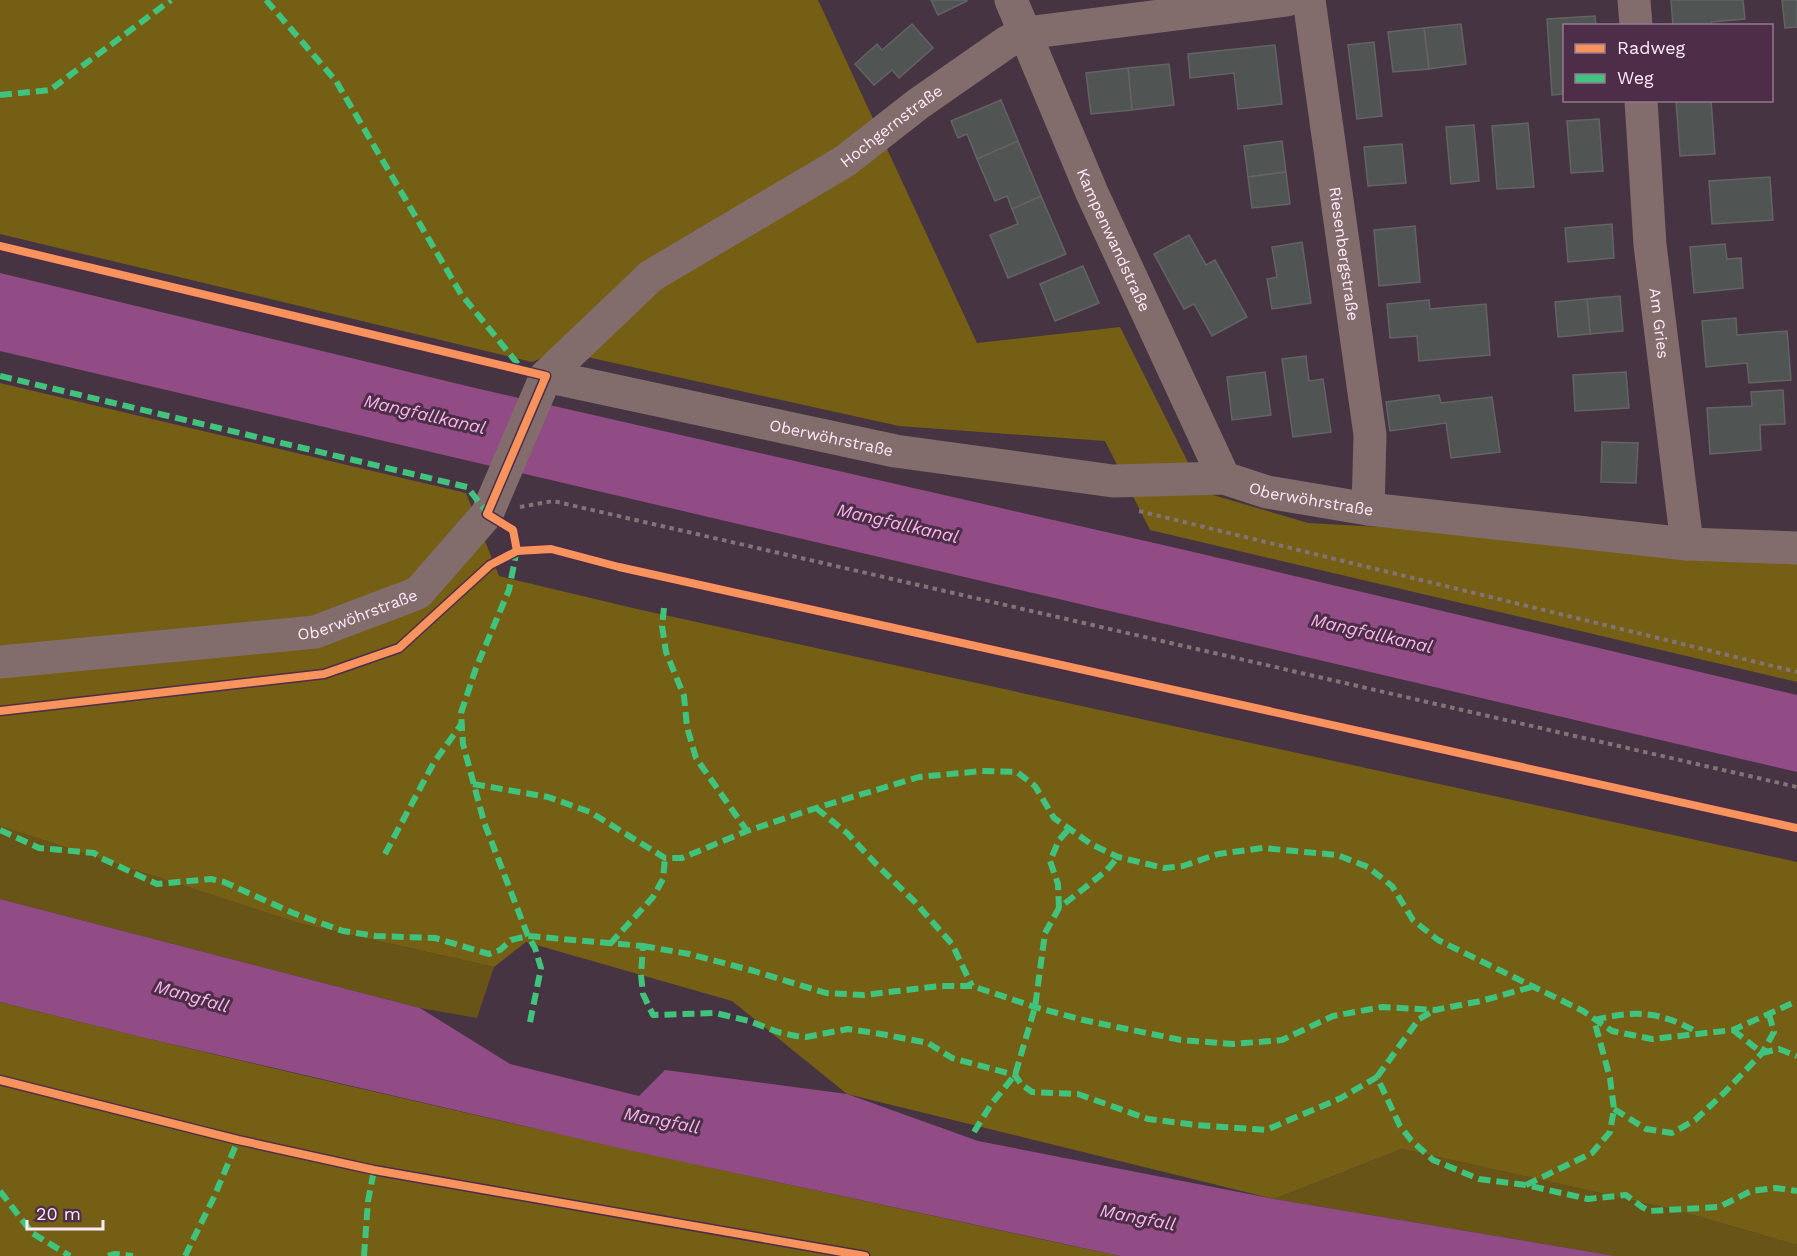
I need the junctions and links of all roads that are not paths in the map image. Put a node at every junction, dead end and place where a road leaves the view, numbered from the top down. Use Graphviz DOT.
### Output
graph roads {
  1 [pos="1011,0"];
  2 [pos="1287,0"];
  3 [pos="1310,0"];
  4 [pos="1634,0"];
  5 [pos="1636,24"];
  6 [pos="1026,33"];
  7 [pos="1641,102"];
  8 [pos="544,382"];
  9 [pos="1224,478"];
  10 [pos="1368,509"];
  11 [pos="1687,544"];
  12 [pos="1797,548"];
  13 [pos="0,662"];
  1 -- 6 [label="street, Kampenwandstraße"];
  2 -- 6 [label="street, Hochgernstraße"];
  3 -- 10 [label="street, Riesenbergstraße"];
  4 -- 5 [label="street"];
  6 -- 8 [label="street, Hochgernstraße"];
  6 -- 9 [label="street, Kampenwandstraße"];
  7 -- 11 [label="street, Am Gries"];
  8 -- 9 [label="street, Oberwöhrstraße"];
  8 -- 13 [label="street, Oberwöhrstraße"];
  9 -- 10 [label="street, Oberwöhrstraße"];
  10 -- 11 [label="street, Oberwöhrstraße"];
  11 -- 12 [label="street, Oberwöhrstraße"];
}
